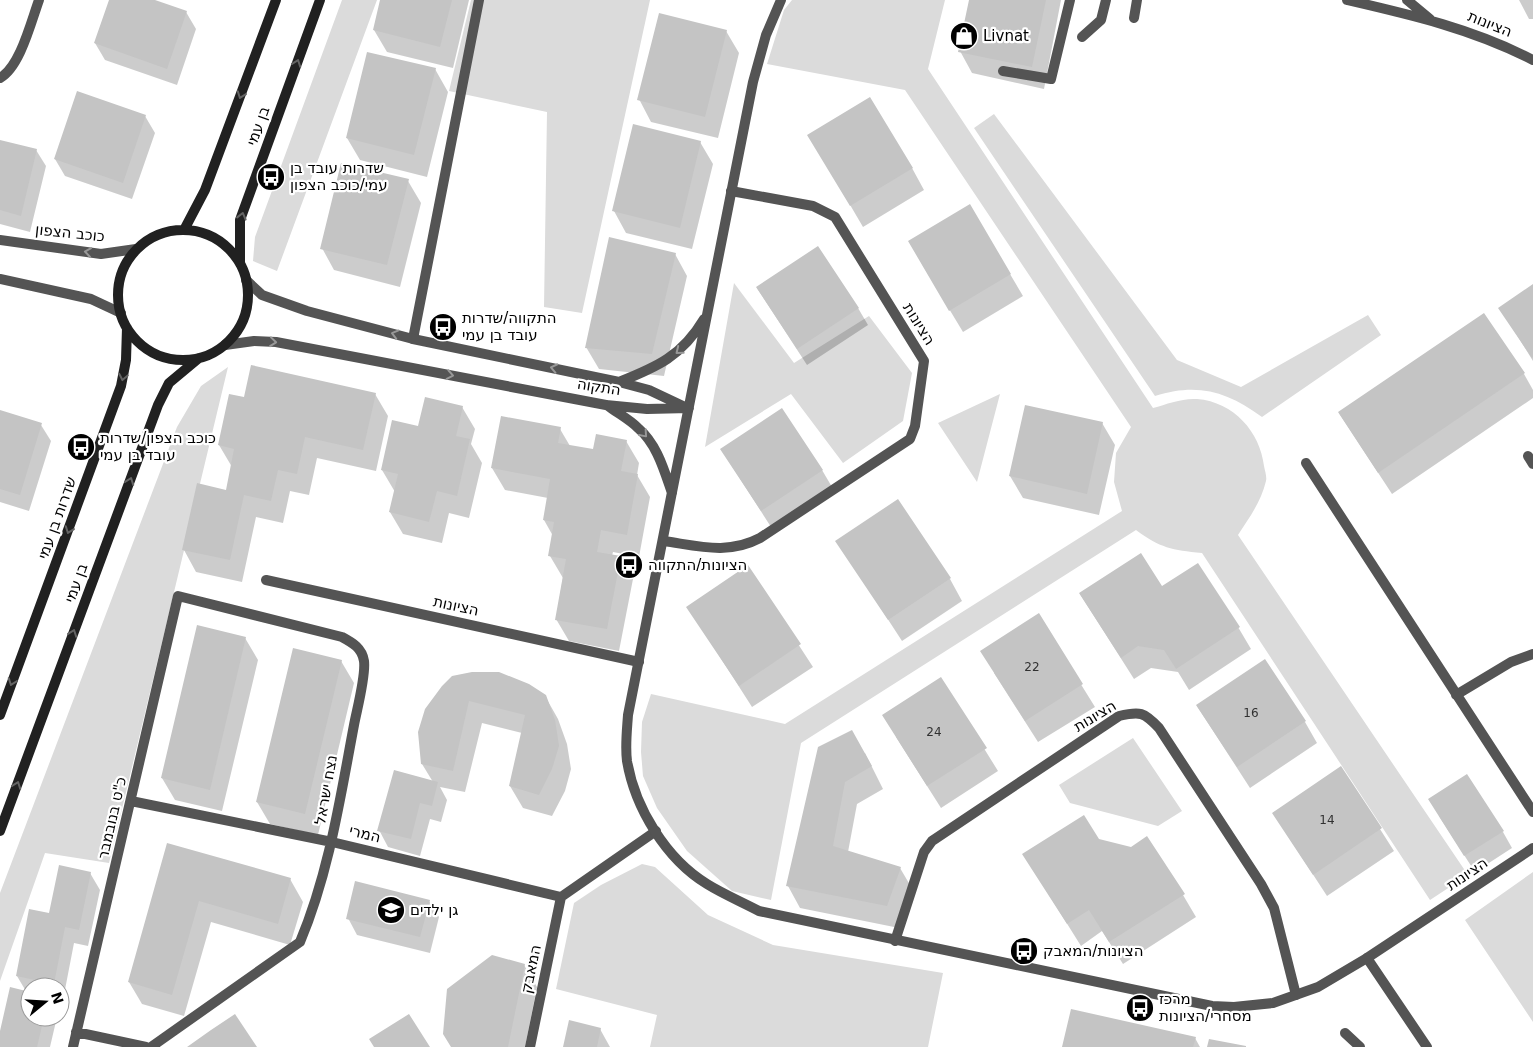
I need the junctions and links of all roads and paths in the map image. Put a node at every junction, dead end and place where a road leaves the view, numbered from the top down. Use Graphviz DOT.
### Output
graph roads {
  1 [pos="39,0"];
  2 [pos="276,0"];
  3 [pos="320,0"];
  4 [pos="479,0"];
  5 [pos="781,0"];
  6 [pos="1070,0"];
  7 [pos="1106,0"];
  8 [pos="1137,0"];
  9 [pos="1347,0"];
  10 [pos="1407,0"];
  11 [pos="1134,18"];
  12 [pos="1432,21"];
  13 [pos="1082,37"];
  14 [pos="1533,60"];
  15 [pos="1003,71"];
  16 [pos="0,78"];
  17 [pos="732,191"];
  18 [pos="184,230"];
  19 [pos="0,240"];
  20 [pos="136,249"];
  21 [pos="240,264"];
  22 [pos="0,279"];
  23 [pos="246,280"];
  24 [pos="707,312"];
  25 [pos="121,313"];
  26 [pos="127,328"];
  27 [pos="414,339"];
  28 [pos="225,345"];
  29 [pos="199,358"];
  30 [pos="619,382"];
  31 [pos="606,405"];
  32 [pos="689,408"];
  33 [pos="1306,463"];
  34 [pos="673,495"];
  35 [pos="664,541"];
  36 [pos="266,580"];
  37 [pos="178,596"];
  38 [pos="1533,654"];
  39 [pos="639,662"];
  40 [pos="1456,695"];
  41 [pos="0,715"];
  42 [pos="131,801"];
  43 [pos="1533,812"];
  44 [pos="0,831"];
  45 [pos="656,831"];
  46 [pos="332,842"];
  47 [pos="1533,848"];
  48 [pos="561,897"];
  49 [pos="894,941"];
  50 [pos="1367,958"];
  51 [pos="1296,995"];
  52 [pos="76,1032"];
  53 [pos="1345,1033"];
  54 [pos="73,1047"];
  55 [pos="146,1047"];
  56 [pos="151,1047"];
  57 [pos="530,1047"];
  58 [pos="1360,1047"];
  59 [pos="1427,1047"];
  1 -- 16 [label="street"];
  2 -- 18 [label="main road, בן עמי, one-way"];
  21 -- 3 [label="main road, בן עמי, one-way"];
  4 -- 27 [label="street"];
  5 -- 17 [label="street, הציונות"];
  6 -- 15 [label="street"];
  7 -- 13 [label="street"];
  8 -- 11 [label="street"];
  9 -- 12 [label="street, הציונות"];
  10 -- 12 [label="street"];
  12 -- 14 [label="street, הציונות"];
  17 -- 24 [label="street, הציונות"];
  17 -- 35 [label="street, הציונות"];
  18 -- 20 [label="main road"];
  18 -- 21 [label="main road"];
  20 -- 19 [label="street, כוכב הצפון, one-way"];
  20 -- 25 [label="main road"];
  21 -- 23 [label="main road"];
  22 -- 25 [label="street"];
  27 -- 23 [label="street, התקוה, one-way"];
  23 -- 28 [label="main road"];
  24 -- 30 [label="street, one-way"];
  24 -- 32 [label="street, הציונות"];
  25 -- 26 [label="main road"];
  26 -- 29 [label="main road"];
  26 -- 41 [label="main road, שדרות בן עמי, one-way"];
  30 -- 27 [label="street, התקוה, one-way"];
  28 -- 29 [label="main road"];
  28 -- 31 [label="street, התקוה, one-way"];
  44 -- 29 [label="main road, בן עמי, one-way"];
  30 -- 32 [label="street, התקוה"];
  31 -- 32 [label="street, התקוה"];
  31 -- 34 [label="street, one-way"];
  32 -- 34 [label="street, הציונות"];
  33 -- 40 [label="street"];
  34 -- 35 [label="street, הציונות"];
  35 -- 39 [label="street, הציונות"];
  36 -- 39 [label="street, הציונות"];
  37 -- 42 [label="street, כ\"ט בנובמבר"];
  37 -- 46 [label="street, נצח ישראל"];
  38 -- 40 [label="street"];
  39 -- 45 [label="street, הציונות"];
  40 -- 43 [label="street"];
  42 -- 46 [label="street, המרי"];
  42 -- 52 [label="street, כ\"ט בנובמבר"];
  45 -- 48 [label="street"];
  45 -- 49 [label="street, הציונות"];
  46 -- 48 [label="street, המרי"];
  46 -- 56 [label="street, נצח ישראל"];
  47 -- 50 [label="street, הציונות"];
  48 -- 57 [label="street, המאבק"];
  49 -- 51 [label="street, הציונות"];
  49 -- 51 [label="street, הציונות"];
  50 -- 51 [label="street, הציונות"];
  50 -- 59 [label="street"];
  52 -- 54 [label="street, כ\"ט בנובמבר"];
  52 -- 55 [label="street"];
  53 -- 58 [label="street"];
}
